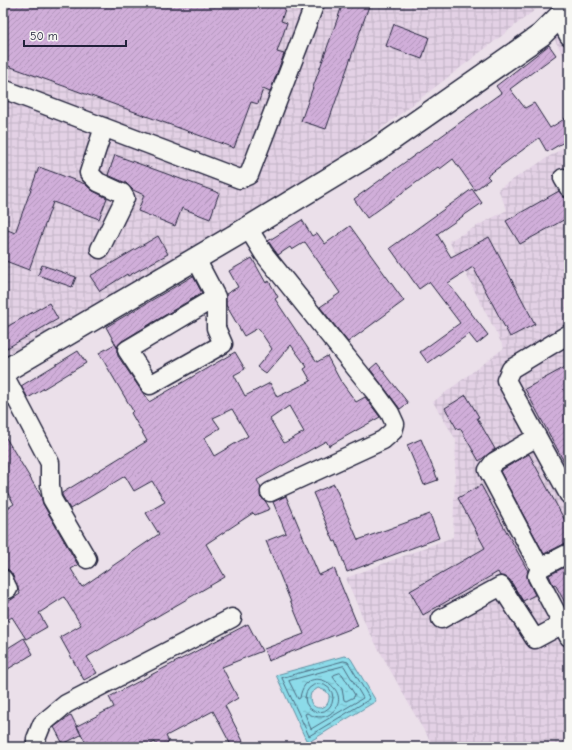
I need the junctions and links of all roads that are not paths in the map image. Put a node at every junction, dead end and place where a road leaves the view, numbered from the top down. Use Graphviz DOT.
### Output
graph roads {
  1 [pos="315,3"];
  2 [pos="566,20"];
  3 [pos="3,89"];
  4 [pos="104,127"];
  5 [pos="248,228"];
  6 [pos="100,249"];
  7 [pos="196,259"];
  8 [pos="216,297"];
  9 [pos="569,334"];
  10 [pos="3,373"];
  11 [pos="538,437"];
  12 [pos="270,492"];
  13 [pos="569,495"];
  14 [pos="569,553"];
  15 [pos="87,559"];
  16 [pos="540,568"];
  17 [pos="232,618"];
  18 [pos="441,619"];
  19 [pos="566,630"];
  20 [pos="36,747"];
  1 -- 4 [label="street"];
  2 -- 5 [label="main road"];
  3 -- 4 [label="street"];
  4 -- 6 [label="street"];
  5 -- 7 [label="main road"];
  5 -- 12 [label="street"];
  7 -- 8 [label="street"];
  7 -- 10 [label="main road"];
  8 -- 8 [label="street"];
  9 -- 11 [label="street"];
  10 -- 15 [label="street"];
  11 -- 13 [label="street"];
  11 -- 16 [label="street"];
  14 -- 16 [label="street"];
  16 -- 19 [label="street"];
  17 -- 20 [label="street"];
  18 -- 19 [label="street"];
}
